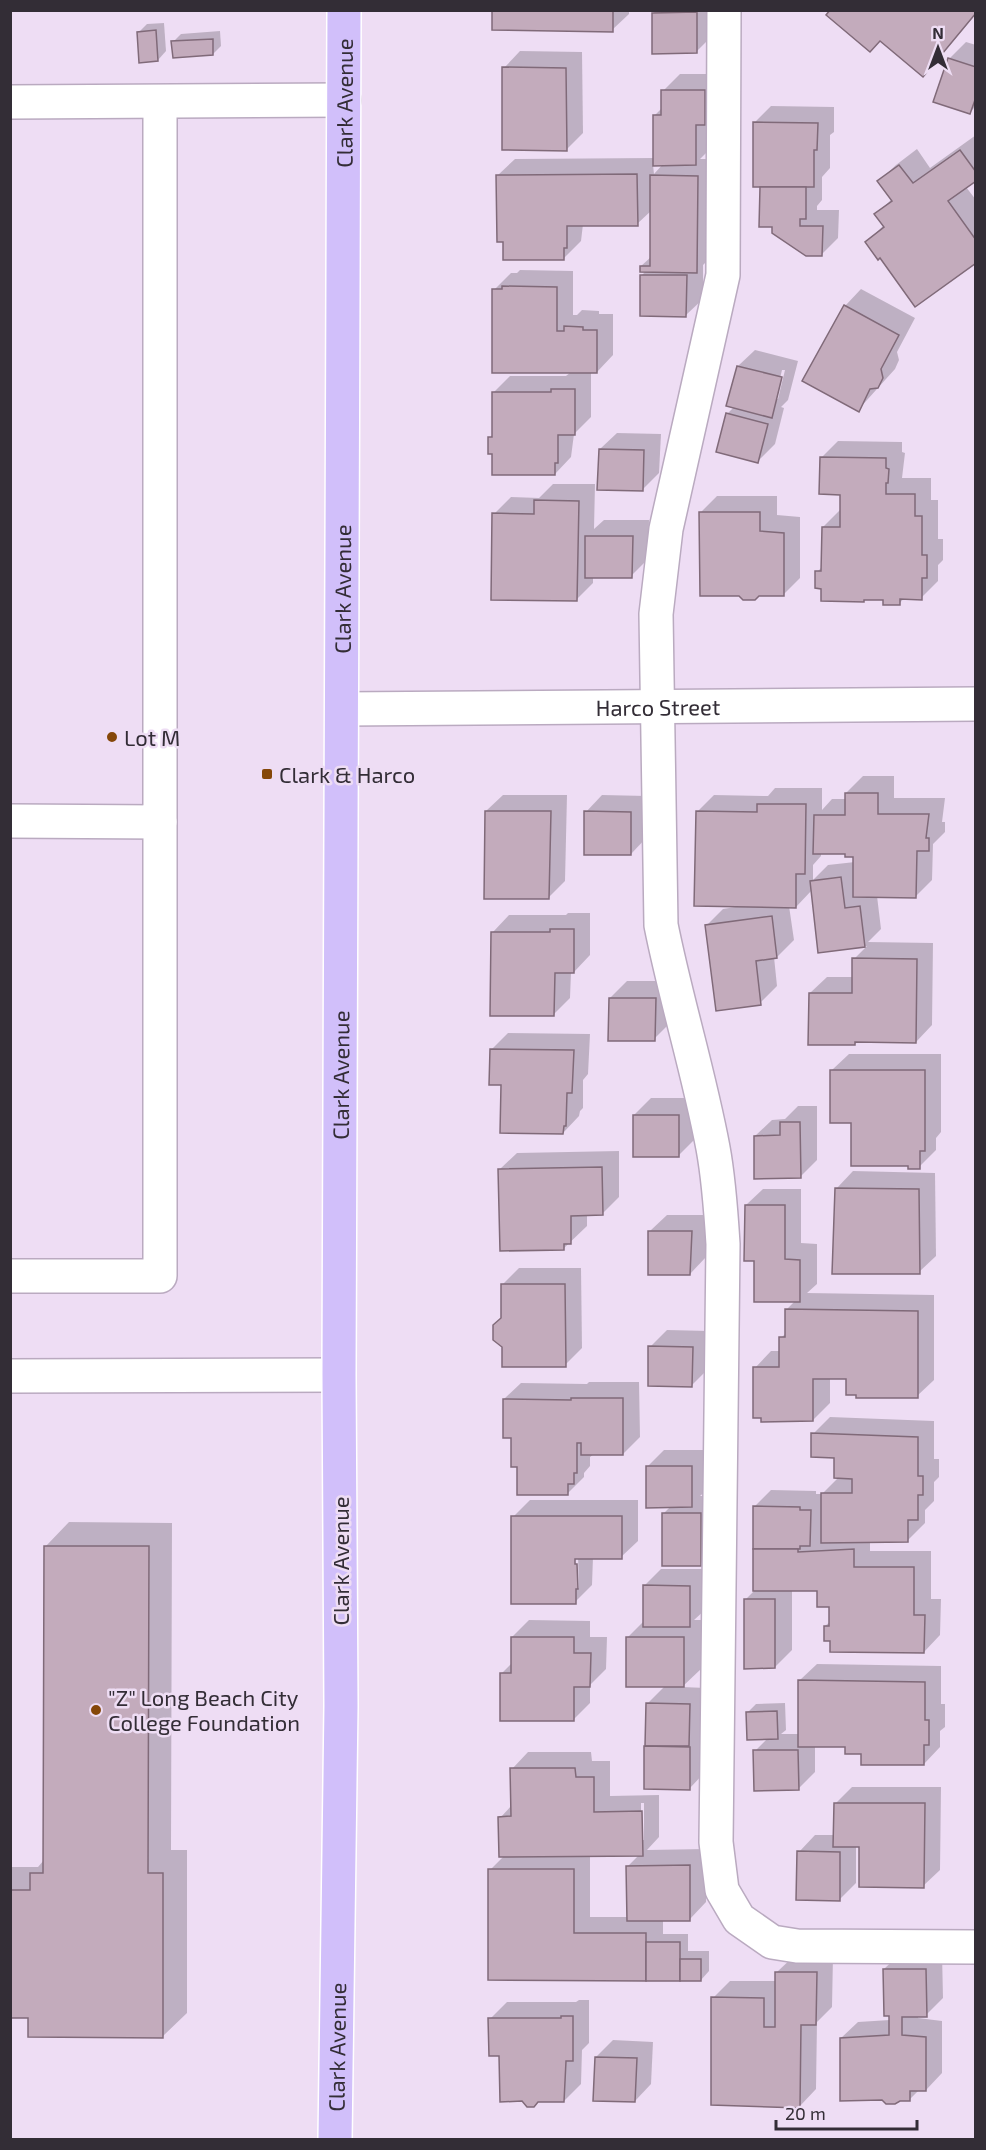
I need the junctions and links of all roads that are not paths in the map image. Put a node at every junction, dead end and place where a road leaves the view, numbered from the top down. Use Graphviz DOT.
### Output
graph roads {
  1 [pos="344,10"];
  2 [pos="724,10"];
  3 [pos="344,100"];
  4 [pos="10,102"];
  5 [pos="160,102"];
  6 [pos="975,704"];
  7 [pos="659,706"];
  8 [pos="342,710"];
  9 [pos="10,821"];
  10 [pos="160,822"];
  11 [pos="10,1276"];
  12 [pos="339,1375"];
  13 [pos="10,1376"];
  14 [pos="975,1947"];
  15 [pos="335,2139"];
  1 -- 3 [label="main road, Clark Avenue"];
  2 -- 7 [label="street"];
  3 -- 5 [label="street"];
  3 -- 8 [label="main road, Clark Avenue"];
  4 -- 5 [label="street"];
  5 -- 10 [label="street"];
  6 -- 7 [label="street, Harco Street"];
  7 -- 8 [label="street, Harco Street"];
  7 -- 14 [label="street"];
  8 -- 12 [label="main road, Clark Avenue"];
  9 -- 10 [label="street"];
  10 -- 11 [label="street"];
  12 -- 13 [label="street"];
  12 -- 15 [label="main road, Clark Avenue"];
}
